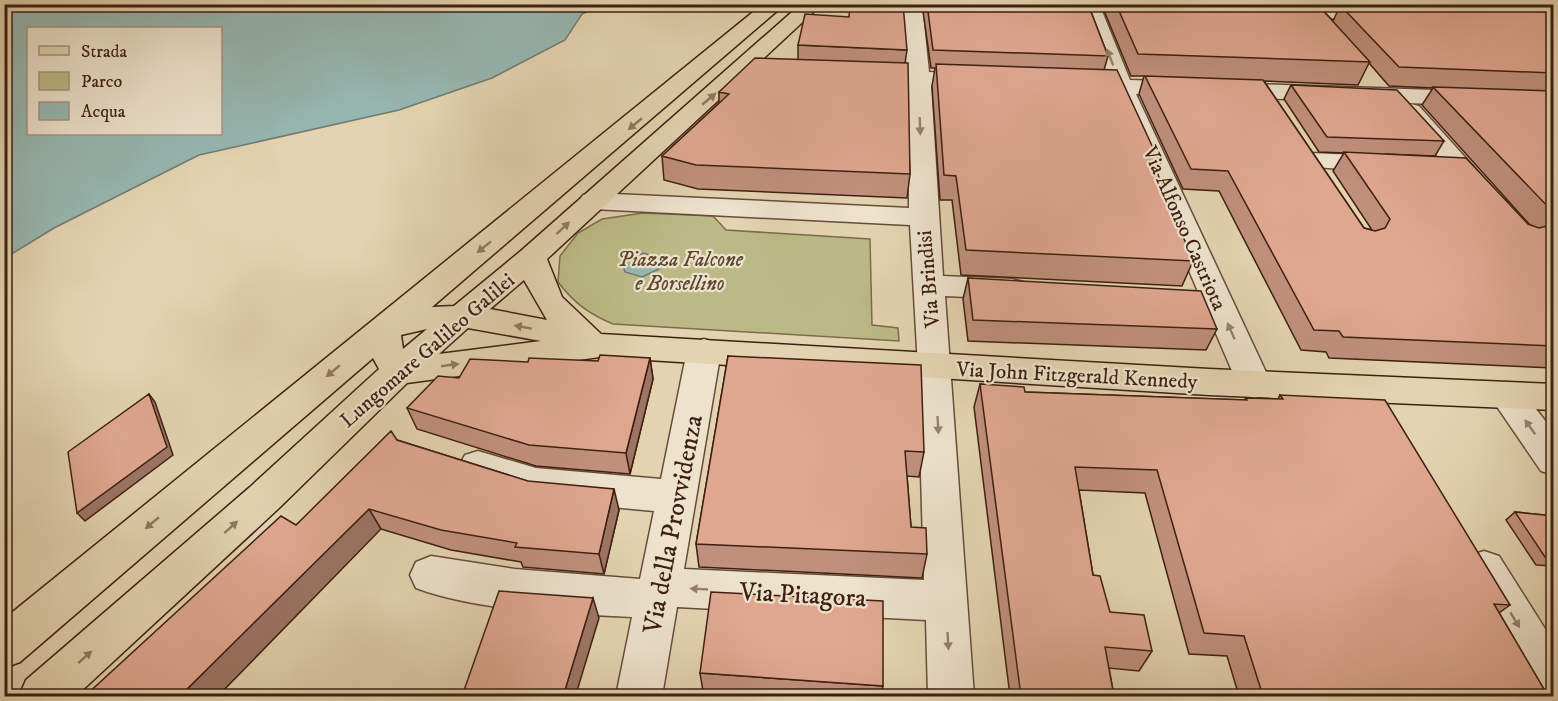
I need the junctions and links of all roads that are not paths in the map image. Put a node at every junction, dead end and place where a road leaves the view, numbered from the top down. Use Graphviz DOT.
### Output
graph roads {
  1 [pos="776,4"];
  2 [pos="813,4"];
  3 [pos="912,4"];
  4 [pos="1069,4"];
  5 [pos="1090,5"];
  6 [pos="1171,8"];
  7 [pos="1306,8"];
  8 [pos="1263,10"];
  9 [pos="1404,16"];
  10 [pos="1325,30"];
  11 [pos="708,61"];
  12 [pos="754,71"];
  13 [pos="837,74"];
  14 [pos="1364,75"];
  15 [pos="919,78"];
  16 [pos="1002,81"];
  17 [pos="1062,84"];
  18 [pos="1121,86"];
  19 [pos="1263,89"];
  20 [pos="1388,94"];
  21 [pos="1554,101"];
  22 [pos="1281,116"];
  23 [pos="1460,167"];
  24 [pos="1329,191"];
  25 [pos="592,201"];
  26 [pos="1500,211"];
  27 [pos="923,217"];
  28 [pos="532,257"];
  29 [pos="929,285"];
  30 [pos="1044,291"];
  31 [pos="1183,298"];
  32 [pos="1217,300"];
  33 [pos="462,317"];
  34 [pos="384,328"];
  35 [pos="600,345"];
  36 [pos="704,351"];
  37 [pos="935,367"];
  38 [pos="397,372"];
  39 [pos="1255,385"];
  40 [pos="1378,389"];
  41 [pos="1506,395"];
  42 [pos="1554,397"];
  43 [pos="1402,430"];
  44 [pos="441,455"];
  45 [pos="1554,460"];
  46 [pos="677,497"];
  47 [pos="1469,543"];
  48 [pos="431,574"];
  49 [pos="659,593"];
  50 [pos="946,601"];
  51 [pos="4,647"];
  52 [pos="1554,686"];
  53 [pos="42,696"];
  54 [pos="639,696"];
  55 [pos="951,696"];
  1 -- 11 [label="main road, Lungomare Galileo Galilei"];
  2 -- 12 [label="main road, Lungomare Galileo Galilei"];
  3 -- 15 [label="street, Via Brindisi"];
  4 -- 5 [label="street"];
  5 -- 6 [label="street"];
  18 -- 5 [label="street, Via Alfonso Castriota, one-way"];
  7 -- 8 [label="street"];
  7 -- 9 [label="street"];
  7 -- 10 [label="street"];
  11 -- 12 [label="main road"];
  11 -- 34 [label="main road, Lungomare Galileo Galilei, one-way"];
  25 -- 12 [label="main road, Lungomare Galileo Galilei, one-way"];
  13 -- 15 [label="street"];
  14 -- 20 [label="street"];
  15 -- 16 [label="street"];
  15 -- 27 [label="street, Via Brindisi, one-way"];
  17 -- 18 [label="street"];
  18 -- 19 [label="street"];
  18 -- 32 [label="street, Via Alfonso Castriota"];
  19 -- 20 [label="street"];
  19 -- 22 [label="street"];
  20 -- 21 [label="street"];
  20 -- 23 [label="street"];
  23 -- 24 [label="street"];
  23 -- 26 [label="street"];
  25 -- 27 [label="street"];
  28 -- 25 [label="main road, Lungomare Galileo Galilei, one-way"];
  27 -- 29 [label="street, Via Brindisi"];
  28 -- 33 [label="main road, Lungomare Galileo Galilei"];
  28 -- 35 [label="main road"];
  29 -- 30 [label="street"];
  29 -- 37 [label="street, Via Brindisi"];
  31 -- 32 [label="street"];
  39 -- 32 [label="street, Via Alfonso Castriota, one-way"];
  33 -- 34 [label="main road"];
  35 -- 33 [label="main road, one-way"];
  33 -- 38 [label="main road, Lungomare Galileo Galilei"];
  34 -- 38 [label="main road"];
  34 -- 51 [label="main road, Lungomare Galileo Galilei, one-way"];
  35 -- 36 [label="main road, Via John Fitzgerald Kennedy"];
  38 -- 35 [label="main road, one-way"];
  36 -- 37 [label="main road, Via John Fitzgerald Kennedy"];
  36 -- 46 [label="street, Via della Provvidenza"];
  37 -- 39 [label="main road, Via John Fitzgerald Kennedy"];
  37 -- 50 [label="street, Via Brindisi, one-way"];
  53 -- 38 [label="main road, Lungomare Galileo Galilei, one-way"];
  39 -- 40 [label="main road, Via John Fitzgerald Kennedy"];
  40 -- 41 [label="main road, Via John Fitzgerald Kennedy"];
  40 -- 43 [label="street"];
  41 -- 42 [label="main road, Via John Fitzgerald Kennedy"];
  45 -- 41 [label="street, one-way"];
  44 -- 46 [label="street"];
  46 -- 49 [label="street, Via della Provvidenza"];
  47 -- 52 [label="street, one-way"];
  48 -- 49 [label="street, Via Pitagora"];
  50 -- 49 [label="street, Via Pitagora, one-way"];
  49 -- 54 [label="street, Via della Provvidenza"];
  50 -- 55 [label="street, Via Brindisi, one-way"];
}
